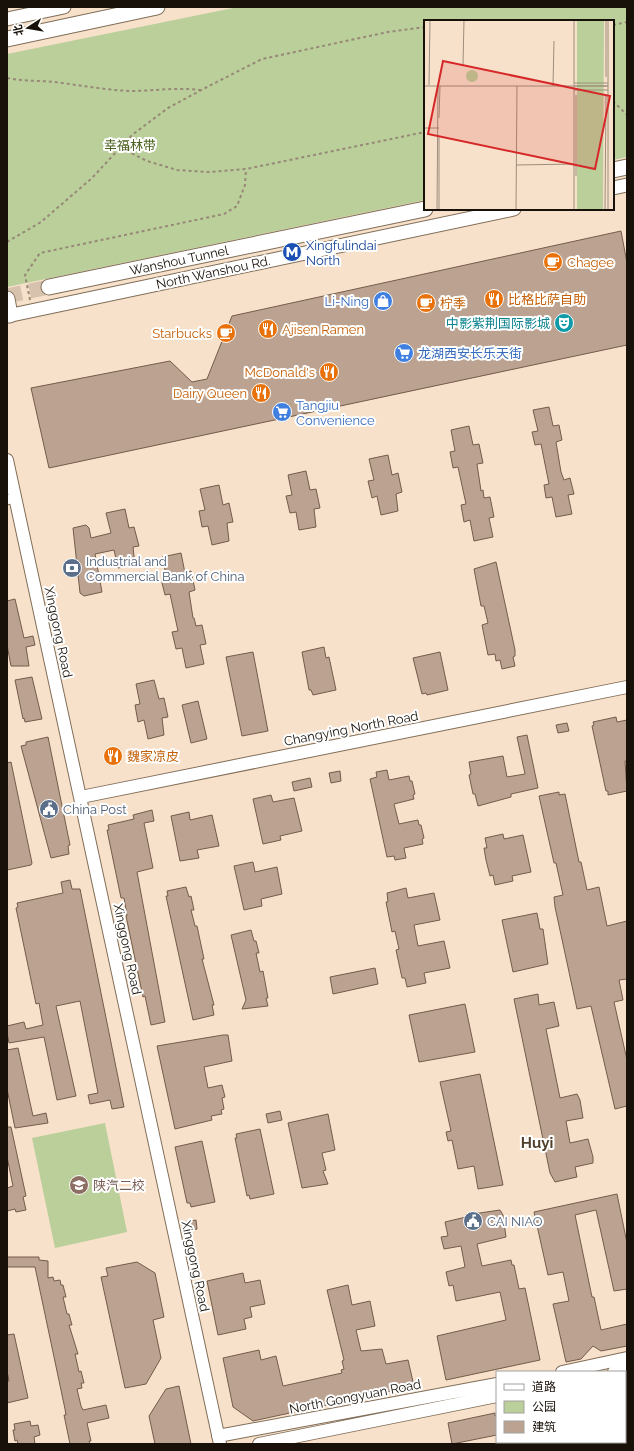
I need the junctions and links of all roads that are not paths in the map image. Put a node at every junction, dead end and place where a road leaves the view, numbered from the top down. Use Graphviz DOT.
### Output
graph roads {
  1 [pos="64,7"];
  2 [pos="157,7"];
  3 [pos="7,19"];
  4 [pos="7,39"];
  5 [pos="627,167"];
  6 [pos="614,170"];
  7 [pos="627,185"];
  8 [pos="614,188"];
  9 [pos="424,209"];
  10 [pos="509,210"];
  11 [pos="49,287"];
  12 [pos="7,299"];
  13 [pos="9,316"];
  14 [pos="7,460"];
  15 [pos="11,499"];
  16 [pos="627,687"];
  17 [pos="80,797"];
  18 [pos="627,1358"];
  19 [pos="569,1371"];
  20 [pos="496,1384"];
  21 [pos="496,1396"];
  22 [pos="219,1440"];
  23 [pos="259,1444"];
  1 -- 3 [label="main road"];
  2 -- 4 [label="main road"];
  5 -- 6 [label="main road"];
  7 -- 8 [label="main road"];
  9 -- 11 [label="main road, Wanshou Tunnel"];
  10 -- 13 [label="main road, North Wanshou Rd."];
  12 -- 13 [label="main road"];
  14 -- 15 [label="street, Xinggong Road"];
  15 -- 17 [label="street, Xinggong Road"];
  16 -- 17 [label="street, Changying North Road"];
  17 -- 22 [label="street, Xinggong Road"];
  18 -- 19 [label="street"];
  20 -- 22 [label="street, North Gongyuan Road"];
  21 -- 23 [label="street"];
}
